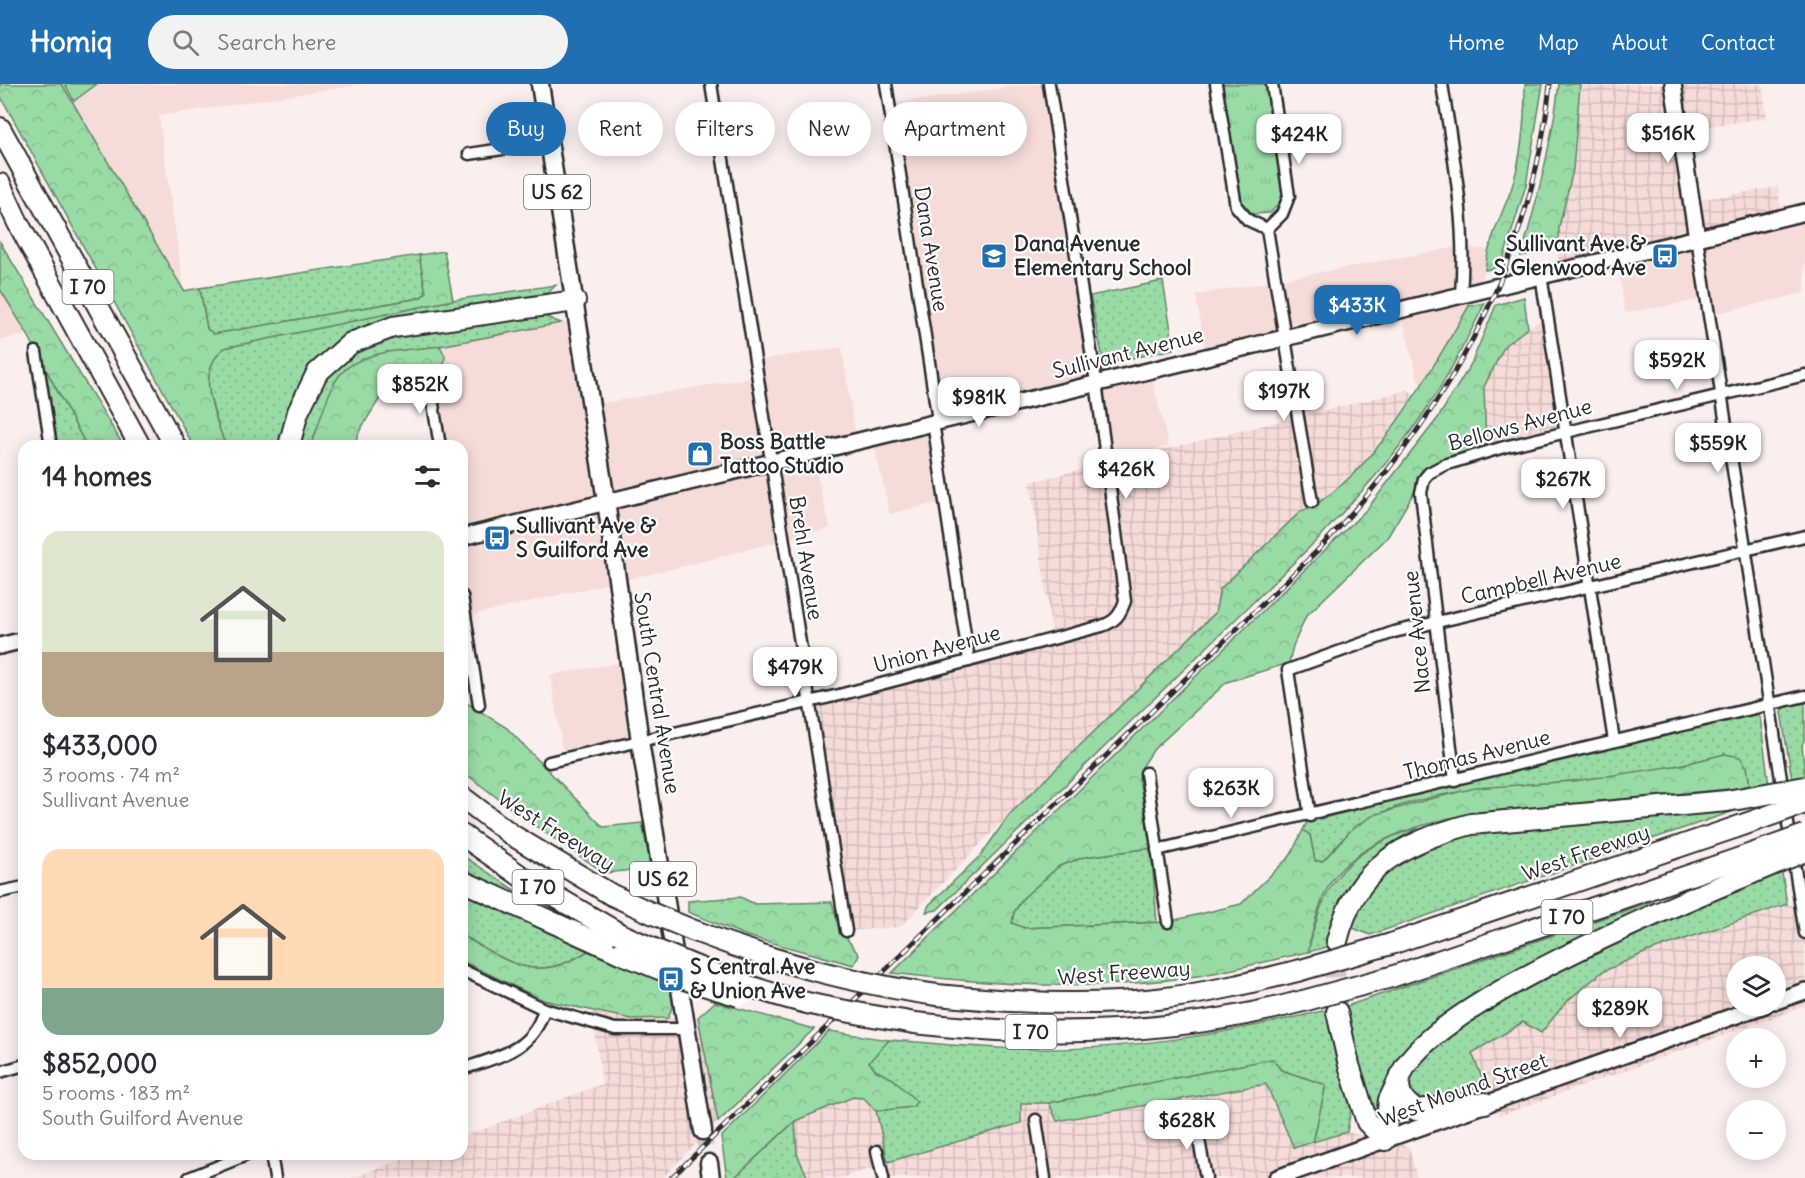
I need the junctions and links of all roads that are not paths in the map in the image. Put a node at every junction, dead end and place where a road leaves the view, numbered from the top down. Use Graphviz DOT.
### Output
graph roads {
  1 [pos="540,84"];
  2 [pos="711,84"];
  3 [pos="886,84"];
  4 [pos="1049,84"];
  5 [pos="1216,84"];
  6 [pos="1272,84"];
  7 [pos="1442,84"];
  8 [pos="1672,84"];
  9 [pos="543,102"];
  10 [pos="0,129"];
  11 [pos="486,151"];
  12 [pos="469,154"];
  13 [pos="552,156"];
  14 [pos="0,184"];
  15 [pos="1805,212"];
  16 [pos="1267,228"];
  17 [pos="1697,238"];
  18 [pos="1541,275"];
  19 [pos="1461,294"];
  20 [pos="575,300"];
  21 [pos="1284,337"];
  22 [pos="36,352"];
  23 [pos="1805,375"];
  24 [pos="429,380"];
  25 [pos="1096,382"];
  26 [pos="1720,395"];
  27 [pos="936,421"];
  28 [pos="1566,433"];
  29 [pos="50,440"];
  30 [pos="137,440"];
  31 [pos="172,440"];
  32 [pos="291,440"];
  33 [pos="439,440"];
  34 [pos="770,460"];
  35 [pos="1424,478"];
  36 [pos="606,501"];
  37 [pos="1312,502"];
  38 [pos="468,536"];
  39 [pos="1805,536"];
  40 [pos="1744,551"];
  41 [pos="1590,588"];
  42 [pos="1436,622"];
  43 [pos="468,637"];
  44 [pos="18,642"];
  45 [pos="0,646"];
  46 [pos="969,661"];
  47 [pos="1805,696"];
  48 [pos="810,701"];
  49 [pos="1769,704"];
  50 [pos="478,705"];
  51 [pos="640,741"];
  52 [pos="1614,741"];
  53 [pos="549,762"];
  54 [pos="1146,772"];
  55 [pos="1455,781"];
  56 [pos="1805,787"];
  57 [pos="468,803"];
  58 [pos="1805,803"];
  59 [pos="1310,816"];
  60 [pos="1805,835"];
  61 [pos="468,839"];
  62 [pos="1157,850"];
  63 [pos="1805,851"];
  64 [pos="1746,865"];
  65 [pos="468,884"];
  66 [pos="18,888"];
  67 [pos="0,892"];
  68 [pos="1167,922"];
  69 [pos="846,931"];
  70 [pos="1805,933"];
  71 [pos="1337,941"];
  72 [pos="468,973"];
  73 [pos="1805,991"];
  74 [pos="771,992"];
  75 [pos="1786,998"];
  76 [pos="544,1009"];
  77 [pos="1337,1012"];
  78 [pos="1734,1016"];
  79 [pos="687,1029"];
  80 [pos="18,1067"];
  81 [pos="468,1067"];
  82 [pos="0,1072"];
  83 [pos="1404,1072"];
  84 [pos="1485,1103"];
  85 [pos="1195,1118"];
  86 [pos="1036,1120"];
  87 [pos="703,1131"];
  88 [pos="1386,1140"];
  89 [pos="877,1151"];
  90 [pos="234,1160"];
  91 [pos="272,1160"];
  92 [pos="189,1178"];
  93 [pos="275,1178"];
  94 [pos="883,1178"];
  95 [pos="1045,1178"];
  96 [pos="1206,1178"];
  97 [pos="1277,1178"];
  1 -- 9 [label="main road, South Central Avenue / US 62"];
  2 -- 34 [label="street, Brehl Avenue"];
  3 -- 27 [label="street, Dana Avenue"];
  4 -- 25 [label="street"];
  5 -- 16 [label="street"];
  6 -- 16 [label="street"];
  7 -- 19 [label="street"];
  8 -- 17 [label="street"];
  10 -- 31 [label="highway, I 70"];
  11 -- 12 [label="street"];
  13 -- 20 [label="main road, South Central Avenue / US 62"];
  14 -- 30 [label="highway, I 70"];
  15 -- 17 [label="street, Sullivant Avenue"];
  16 -- 21 [label="street"];
  17 -- 18 [label="street, Sullivant Avenue"];
  17 -- 26 [label="street"];
  18 -- 19 [label="street, Sullivant Avenue"];
  18 -- 28 [label="street"];
  19 -- 21 [label="street, Sullivant Avenue"];
  20 -- 32 [label="highway"];
  20 -- 36 [label="main road, South Central Avenue / US 62"];
  21 -- 25 [label="street, Sullivant Avenue"];
  21 -- 37 [label="street"];
  22 -- 29 [label="street"];
  23 -- 26 [label="street, Bellows Avenue"];
  24 -- 33 [label="street"];
  25 -- 27 [label="street, Sullivant Avenue"];
  25 -- 46 [label="street, Union Avenue"];
  26 -- 28 [label="street, Bellows Avenue"];
  26 -- 40 [label="street"];
  27 -- 34 [label="street, Sullivant Avenue"];
  27 -- 46 [label="street, Dana Avenue"];
  28 -- 35 [label="street, Bellows Avenue"];
  28 -- 41 [label="street"];
  34 -- 36 [label="street, Sullivant Avenue"];
  34 -- 48 [label="street, Brehl Avenue"];
  35 -- 42 [label="street, Nace Avenue"];
  36 -- 38 [label="street, Sullivant Avenue"];
  36 -- 51 [label="main road, South Central Avenue / US 62"];
  39 -- 40 [label="street, Campbell Avenue"];
  40 -- 41 [label="street, Campbell Avenue"];
  40 -- 49 [label="street"];
  41 -- 42 [label="street, Campbell Avenue"];
  41 -- 52 [label="street"];
  42 -- 55 [label="street, Nace Avenue"];
  42 -- 59 [label="street, Campbell Avenue"];
  43 -- 50 [label="street"];
  44 -- 45 [label="street"];
  46 -- 48 [label="street, Union Avenue"];
  47 -- 49 [label="street, Thomas Avenue"];
  48 -- 51 [label="street, Union Avenue"];
  48 -- 69 [label="street, Brehl Avenue"];
  49 -- 52 [label="street, Thomas Avenue"];
  49 -- 70 [label="street"];
  51 -- 53 [label="street, Union Avenue"];
  51 -- 79 [label="main road, South Central Avenue / US 62"];
  52 -- 55 [label="street, Thomas Avenue"];
  54 -- 62 [label="street"];
  55 -- 59 [label="street, Thomas Avenue"];
  56 -- 71 [label="highway, bridge"];
  57 -- 58 [label="highway, West Freeway / I 70, bridge"];
  59 -- 62 [label="street, Thomas Avenue"];
  60 -- 64 [label="highway, I 70, bridge"];
  61 -- 74 [label="highway, I 70, bridge"];
  62 -- 68 [label="street"];
  63 -- 64 [label="highway, bridge"];
  64 -- 74 [label="highway, I 70, bridge"];
  64 -- 83 [label="highway"];
  65 -- 74 [label="highway, bridge"];
  66 -- 67 [label="street"];
  72 -- 76 [label="street"];
  73 -- 75 [label="street"];
  76 -- 79 [label="street"];
  76 -- 81 [label="street"];
  77 -- 88 [label="highway"];
  78 -- 84 [label="street, West Mound Street"];
  79 -- 87 [label="main road, South Central Avenue / US 62"];
  80 -- 82 [label="street"];
  83 -- 84 [label="highway"];
  83 -- 88 [label="highway"];
  84 -- 88 [label="street, West Mound Street"];
  85 -- 96 [label="street"];
  86 -- 95 [label="street"];
  88 -- 97 [label="street, West Mound Street"];
  89 -- 94 [label="street"];
  90 -- 92 [label="street"];
  91 -- 93 [label="street"];
}
